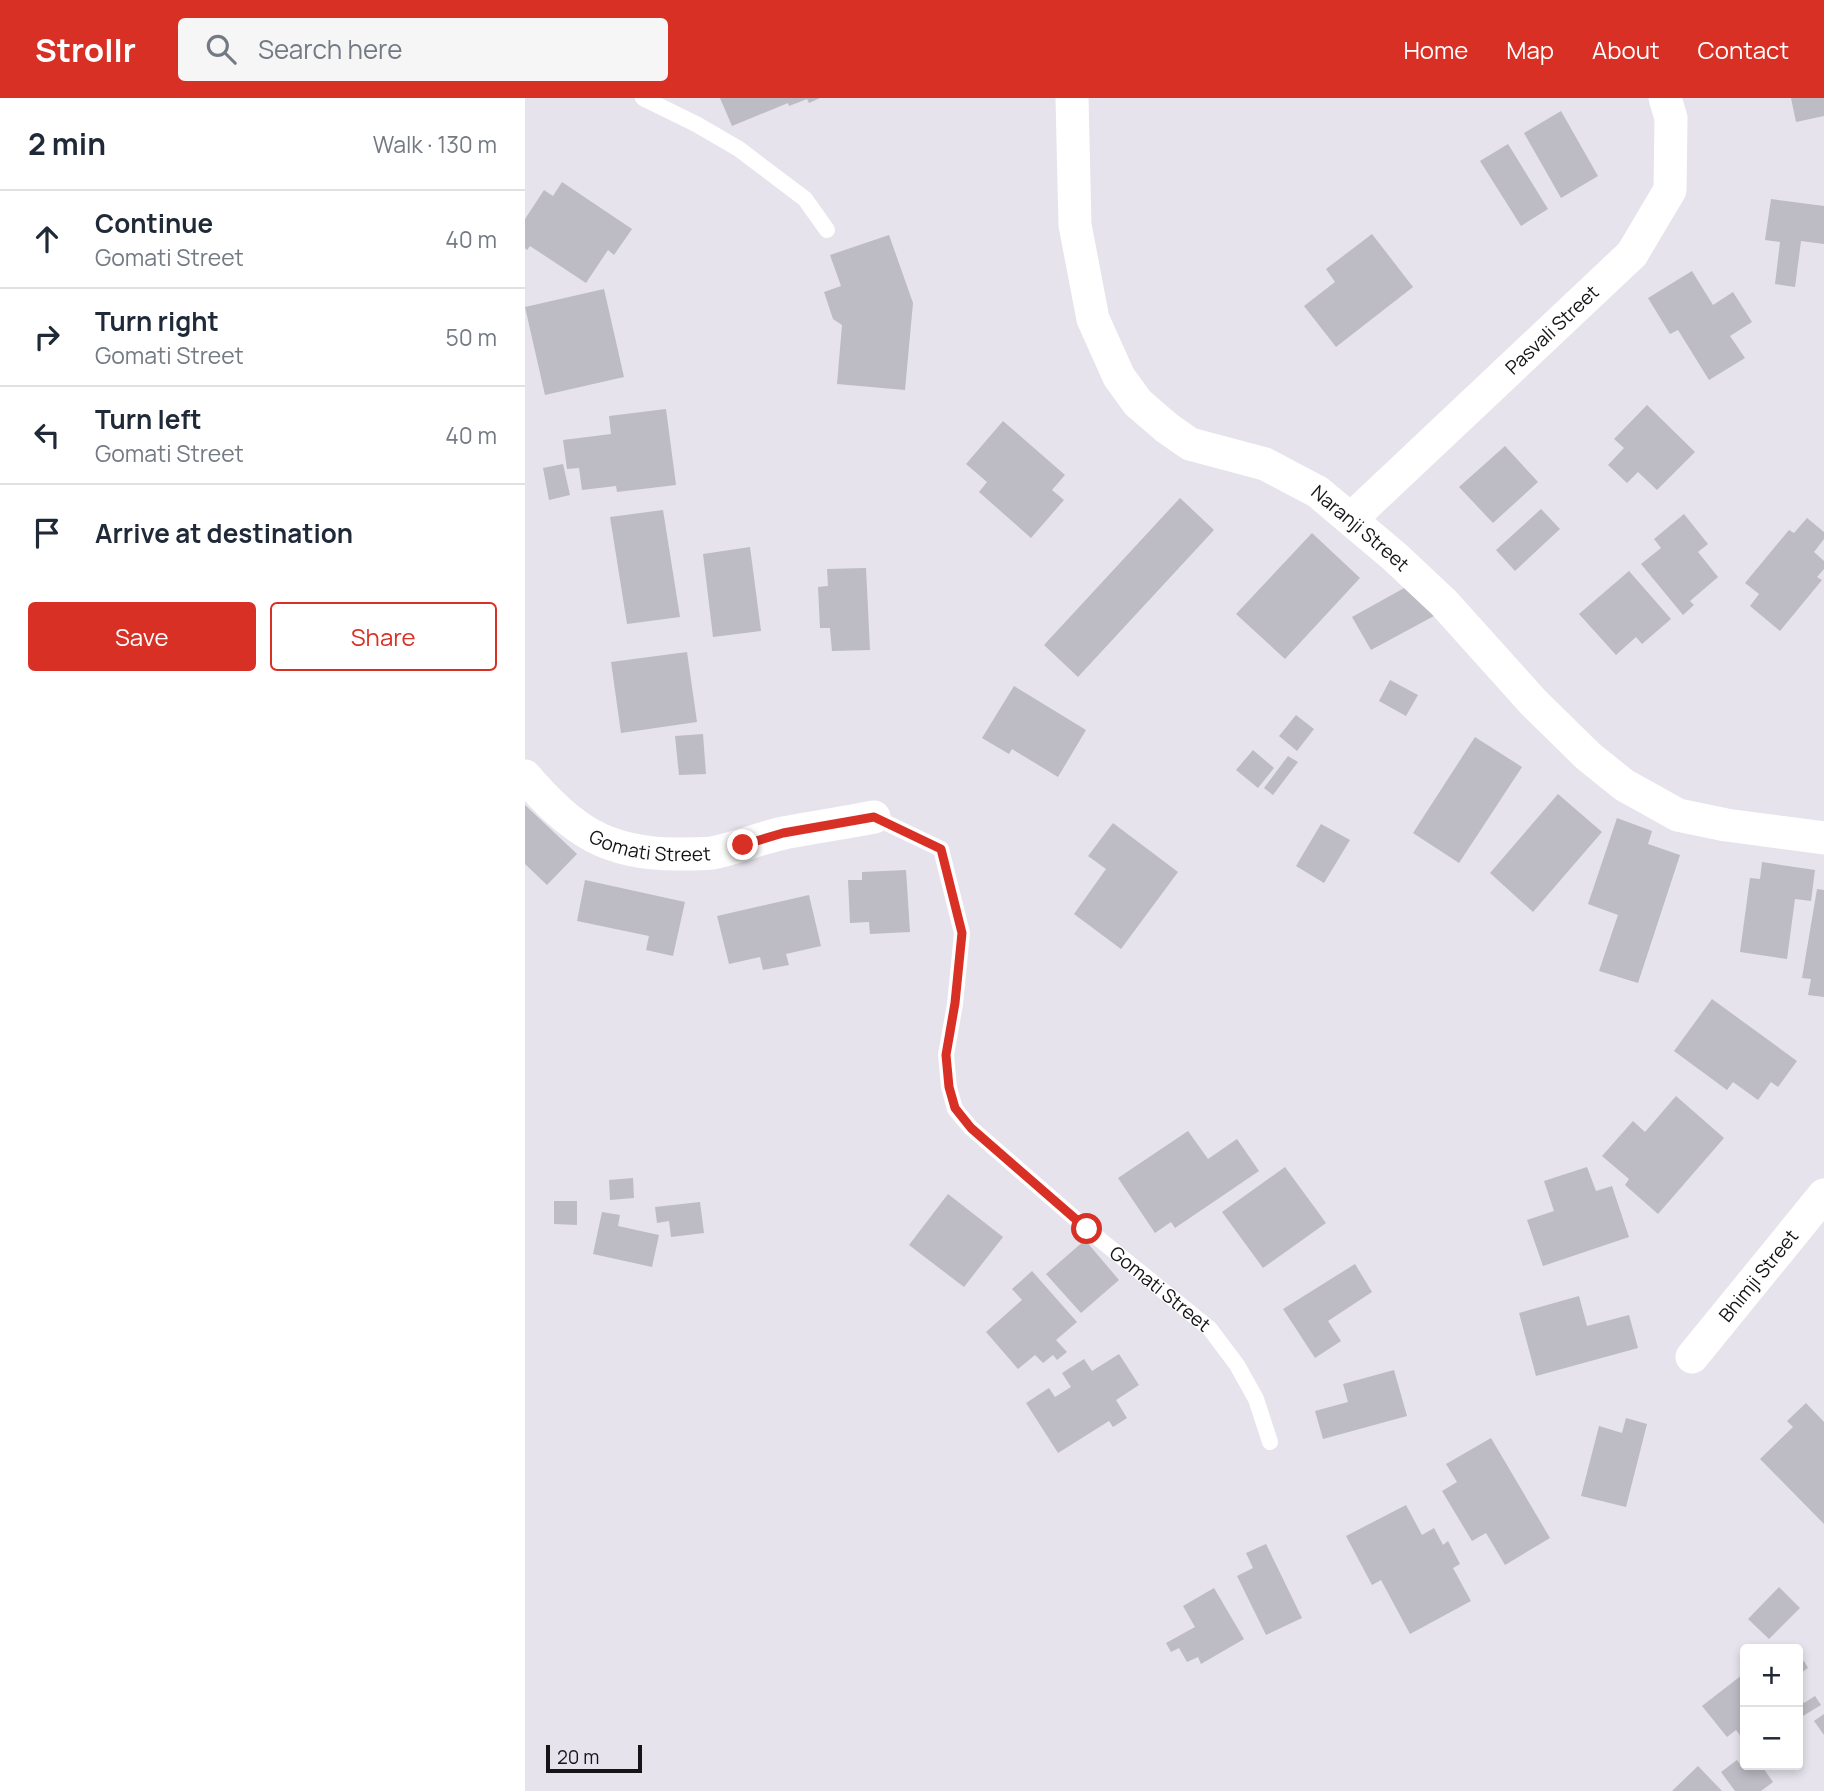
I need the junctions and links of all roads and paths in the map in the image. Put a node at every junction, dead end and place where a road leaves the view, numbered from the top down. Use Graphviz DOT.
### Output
graph roads {
  1 [pos="643,98"];
  2 [pos="1072,98"];
  3 [pos="1665,98"];
  4 [pos="827,230"];
  5 [pos="1351,519"];
  6 [pos="525,776"];
  7 [pos="874,817"];
  8 [pos="1824,838"];
  9 [pos="1824,1195"];
  10 [pos="1692,1357"];
  11 [pos="1270,1443"];
  1 -- 4 [label="lane"];
  2 -- 5 [label="street, Naranji Street"];
  3 -- 5 [label="street, Pasvali Street"];
  5 -- 8 [label="street, Naranji Street"];
  6 -- 7 [label="street, Gomati Street"];
  7 -- 11 [label="lane, Gomati Street"];
  9 -- 10 [label="street, Bhimji Street"];
}
